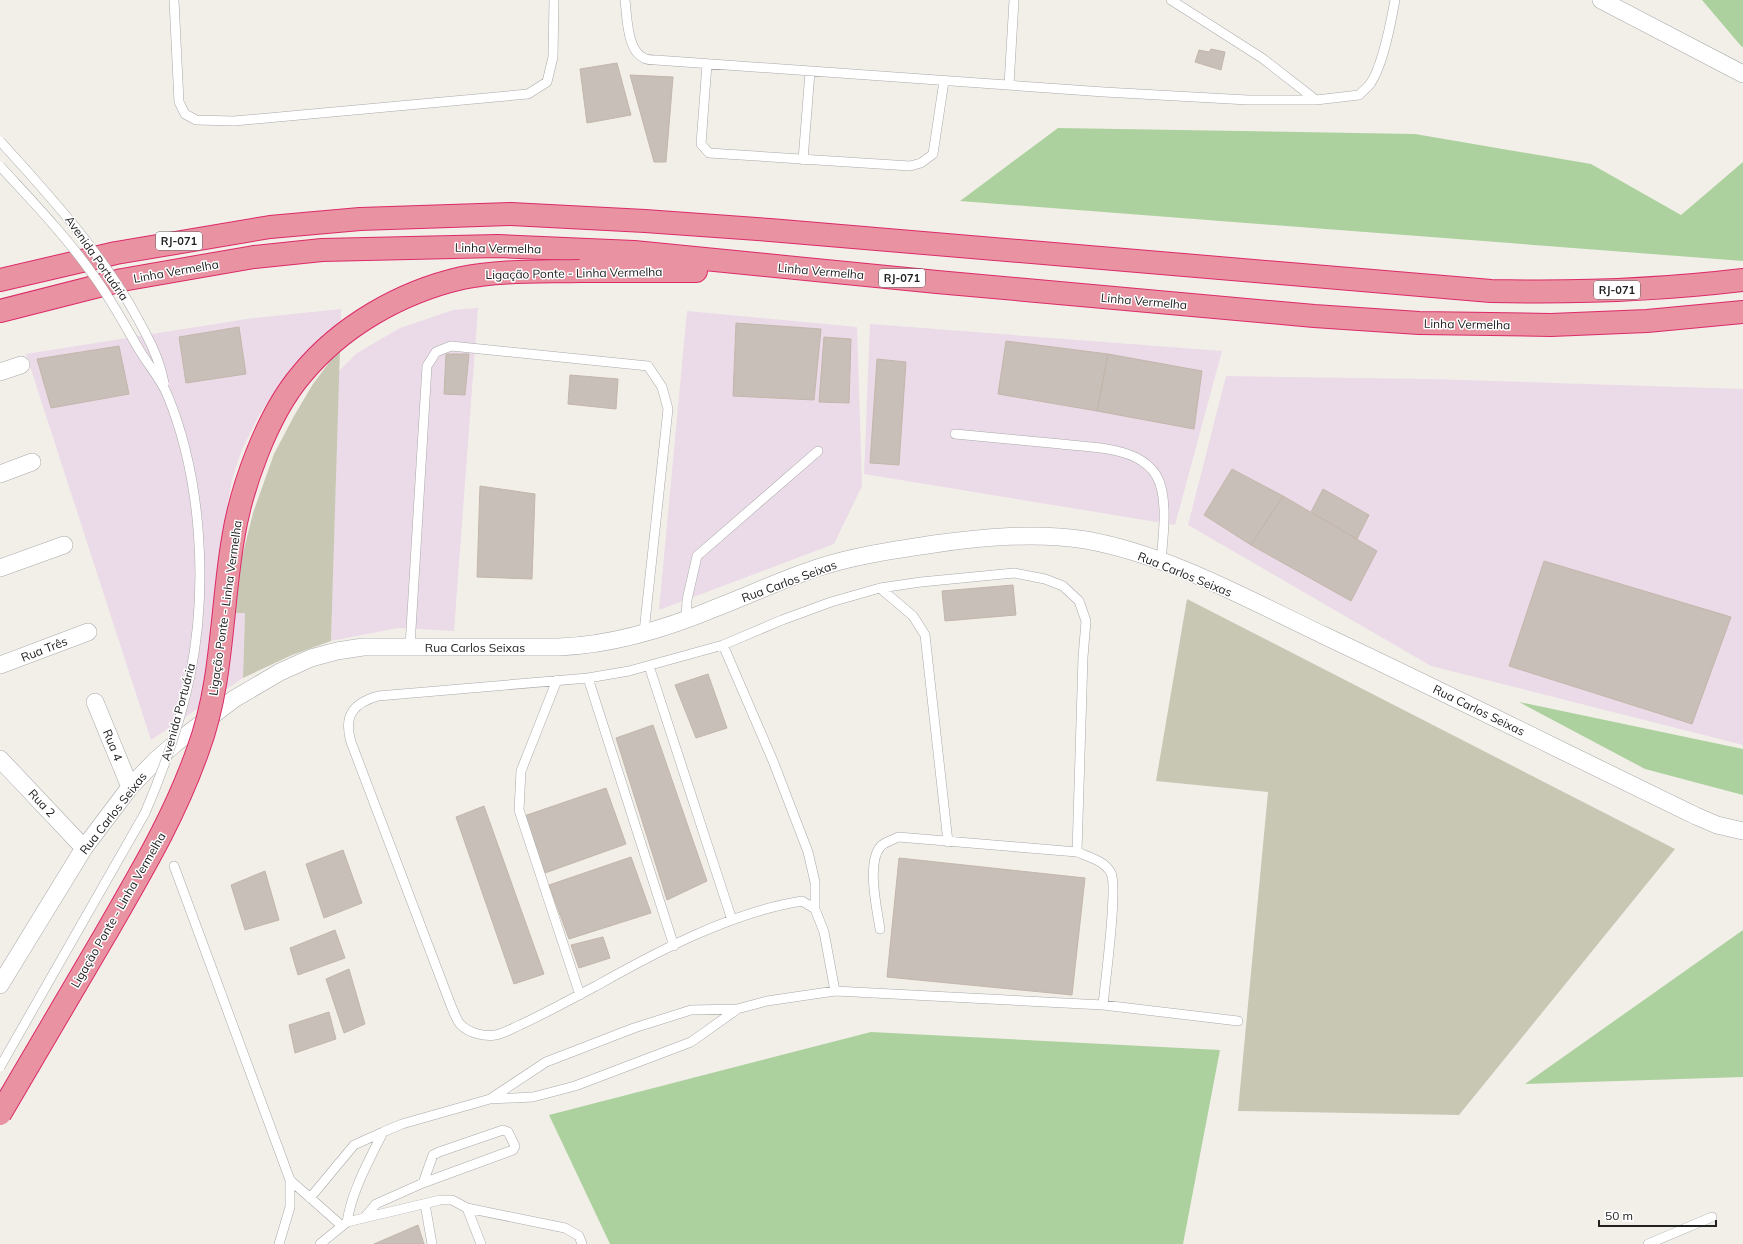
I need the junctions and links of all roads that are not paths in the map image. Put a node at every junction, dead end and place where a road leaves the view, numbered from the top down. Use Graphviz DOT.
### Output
graph roads {
  1 [pos="174,0"];
  2 [pos="554,0"];
  3 [pos="625,0"];
  4 [pos="1014,0"];
  5 [pos="1171,0"];
  6 [pos="1395,0"];
  7 [pos="1601,0"];
  8 [pos="707,64"];
  9 [pos="810,72"];
  10 [pos="1743,74"];
  11 [pos="944,81"];
  12 [pos="1009,86"];
  13 [pos="1316,100"];
  14 [pos="0,141"];
  15 [pos="802,160"];
  16 [pos="0,166"];
  17 [pos="821,270"];
  18 [pos="0,280"];
  19 [pos="1743,280"];
  20 [pos="0,311"];
  21 [pos="1743,312"];
  22 [pos="21,365"];
  23 [pos="0,372"];
  24 [pos="166,392"];
  25 [pos="955,434"];
  26 [pos="818,451"];
  27 [pos="32,462"];
  28 [pos="0,474"];
  29 [pos="64,545"];
  30 [pos="1161,561"];
  31 [pos="0,568"];
  32 [pos="880,588"];
  33 [pos="686,620"];
  34 [pos="88,632"];
  35 [pos="644,632"];
  36 [pos="723,645"];
  37 [pos="410,646"];
  38 [pos="0,665"];
  39 [pos="649,666"];
  40 [pos="588,678"];
  41 [pos="557,680"];
  42 [pos="96,702"];
  43 [pos="0,759"];
  44 [pos="130,787"];
  45 [pos="1743,831"];
  46 [pos="948,842"];
  47 [pos="84,848"];
  48 [pos="1077,852"];
  49 [pos="174,866"];
  50 [pos="815,909"];
  51 [pos="732,920"];
  52 [pos="880,928"];
  53 [pos="674,946"];
  54 [pos="0,985"];
  55 [pos="835,991"];
  56 [pos="580,995"];
  57 [pos="1103,1005"];
  58 [pos="736,1009"];
  59 [pos="1238,1021"];
  60 [pos="0,1067"];
  61 [pos="490,1098"];
  62 [pos="0,1114"];
  63 [pos="383,1132"];
  64 [pos="290,1180"];
  65 [pos="423,1183"];
  66 [pos="310,1198"];
  67 [pos="425,1204"];
  68 [pos="468,1208"];
  69 [pos="1712,1217"];
  70 [pos="364,1218"];
  71 [pos="344,1224"];
  72 [pos="278,1244"];
  73 [pos="320,1244"];
  74 [pos="432,1244"];
  75 [pos="481,1244"];
  76 [pos="582,1244"];
  77 [pos="1648,1244"];
  1 -- 2 [label="lane"];
  3 -- 8 [label="lane"];
  4 -- 12 [label="lane"];
  5 -- 13 [label="lane"];
  6 -- 13 [label="lane"];
  7 -- 10 [label="street"];
  8 -- 9 [label="lane"];
  8 -- 15 [label="lane"];
  9 -- 11 [label="lane"];
  9 -- 15 [label="lane"];
  11 -- 12 [label="lane"];
  11 -- 15 [label="lane"];
  12 -- 13 [label="lane"];
  14 -- 24 [label="lane, Avenida Portuária, bridge"];
  16 -- 24 [label="lane, Avenida Portuária, bridge"];
  17 -- 20 [label="highway, Linha Vermelha / RJ-071"];
  17 -- 21 [label="highway, Linha Vermelha / RJ-071"];
  17 -- 62 [label="highway, Ligação Ponte - Linha Vermelha, bridge"];
  18 -- 19 [label="highway, RJ-071"];
  22 -- 23 [label="street"];
  24 -- 60 [label="lane, Avenida Portuária, bridge"];
  25 -- 30 [label="lane"];
  26 -- 33 [label="lane"];
  27 -- 28 [label="street"];
  29 -- 31 [label="street"];
  30 -- 33 [label="street, Rua Carlos Seixas"];
  30 -- 45 [label="street, Rua Carlos Seixas"];
  32 -- 36 [label="lane"];
  32 -- 46 [label="lane"];
  32 -- 48 [label="lane"];
  33 -- 35 [label="street, Rua Carlos Seixas"];
  34 -- 38 [label="street, Rua Três"];
  35 -- 37 [label="street, Rua Carlos Seixas"];
  35 -- 37 [label="lane"];
  36 -- 39 [label="lane"];
  36 -- 50 [label="lane"];
  37 -- 44 [label="street, Rua Carlos Seixas"];
  39 -- 40 [label="lane"];
  39 -- 51 [label="lane"];
  40 -- 41 [label="lane"];
  40 -- 53 [label="lane"];
  41 -- 56 [label="lane"];
  41 -- 56 [label="lane"];
  42 -- 44 [label="street, Rua 4"];
  43 -- 47 [label="street, Rua 2"];
  44 -- 47 [label="street, Rua Carlos Seixas"];
  46 -- 48 [label="lane"];
  46 -- 52 [label="lane"];
  47 -- 54 [label="street, Rua Carlos Seixas"];
  48 -- 57 [label="lane"];
  49 -- 64 [label="lane"];
  50 -- 51 [label="lane"];
  50 -- 55 [label="lane"];
  51 -- 53 [label="lane"];
  53 -- 56 [label="lane"];
  55 -- 57 [label="lane"];
  55 -- 58 [label="lane"];
  57 -- 59 [label="lane"];
  58 -- 61 [label="lane"];
  58 -- 61 [label="lane"];
  61 -- 63 [label="lane"];
  63 -- 66 [label="lane"];
  63 -- 71 [label="lane"];
  64 -- 66 [label="lane"];
  64 -- 72 [label="lane"];
  65 -- 65 [label="lane"];
  65 -- 70 [label="lane"];
  66 -- 71 [label="lane"];
  67 -- 68 [label="lane"];
  67 -- 70 [label="lane"];
  67 -- 74 [label="lane"];
  68 -- 75 [label="lane"];
  68 -- 76 [label="lane"];
  69 -- 77 [label="lane"];
  70 -- 71 [label="lane"];
  71 -- 73 [label="lane"];
}
